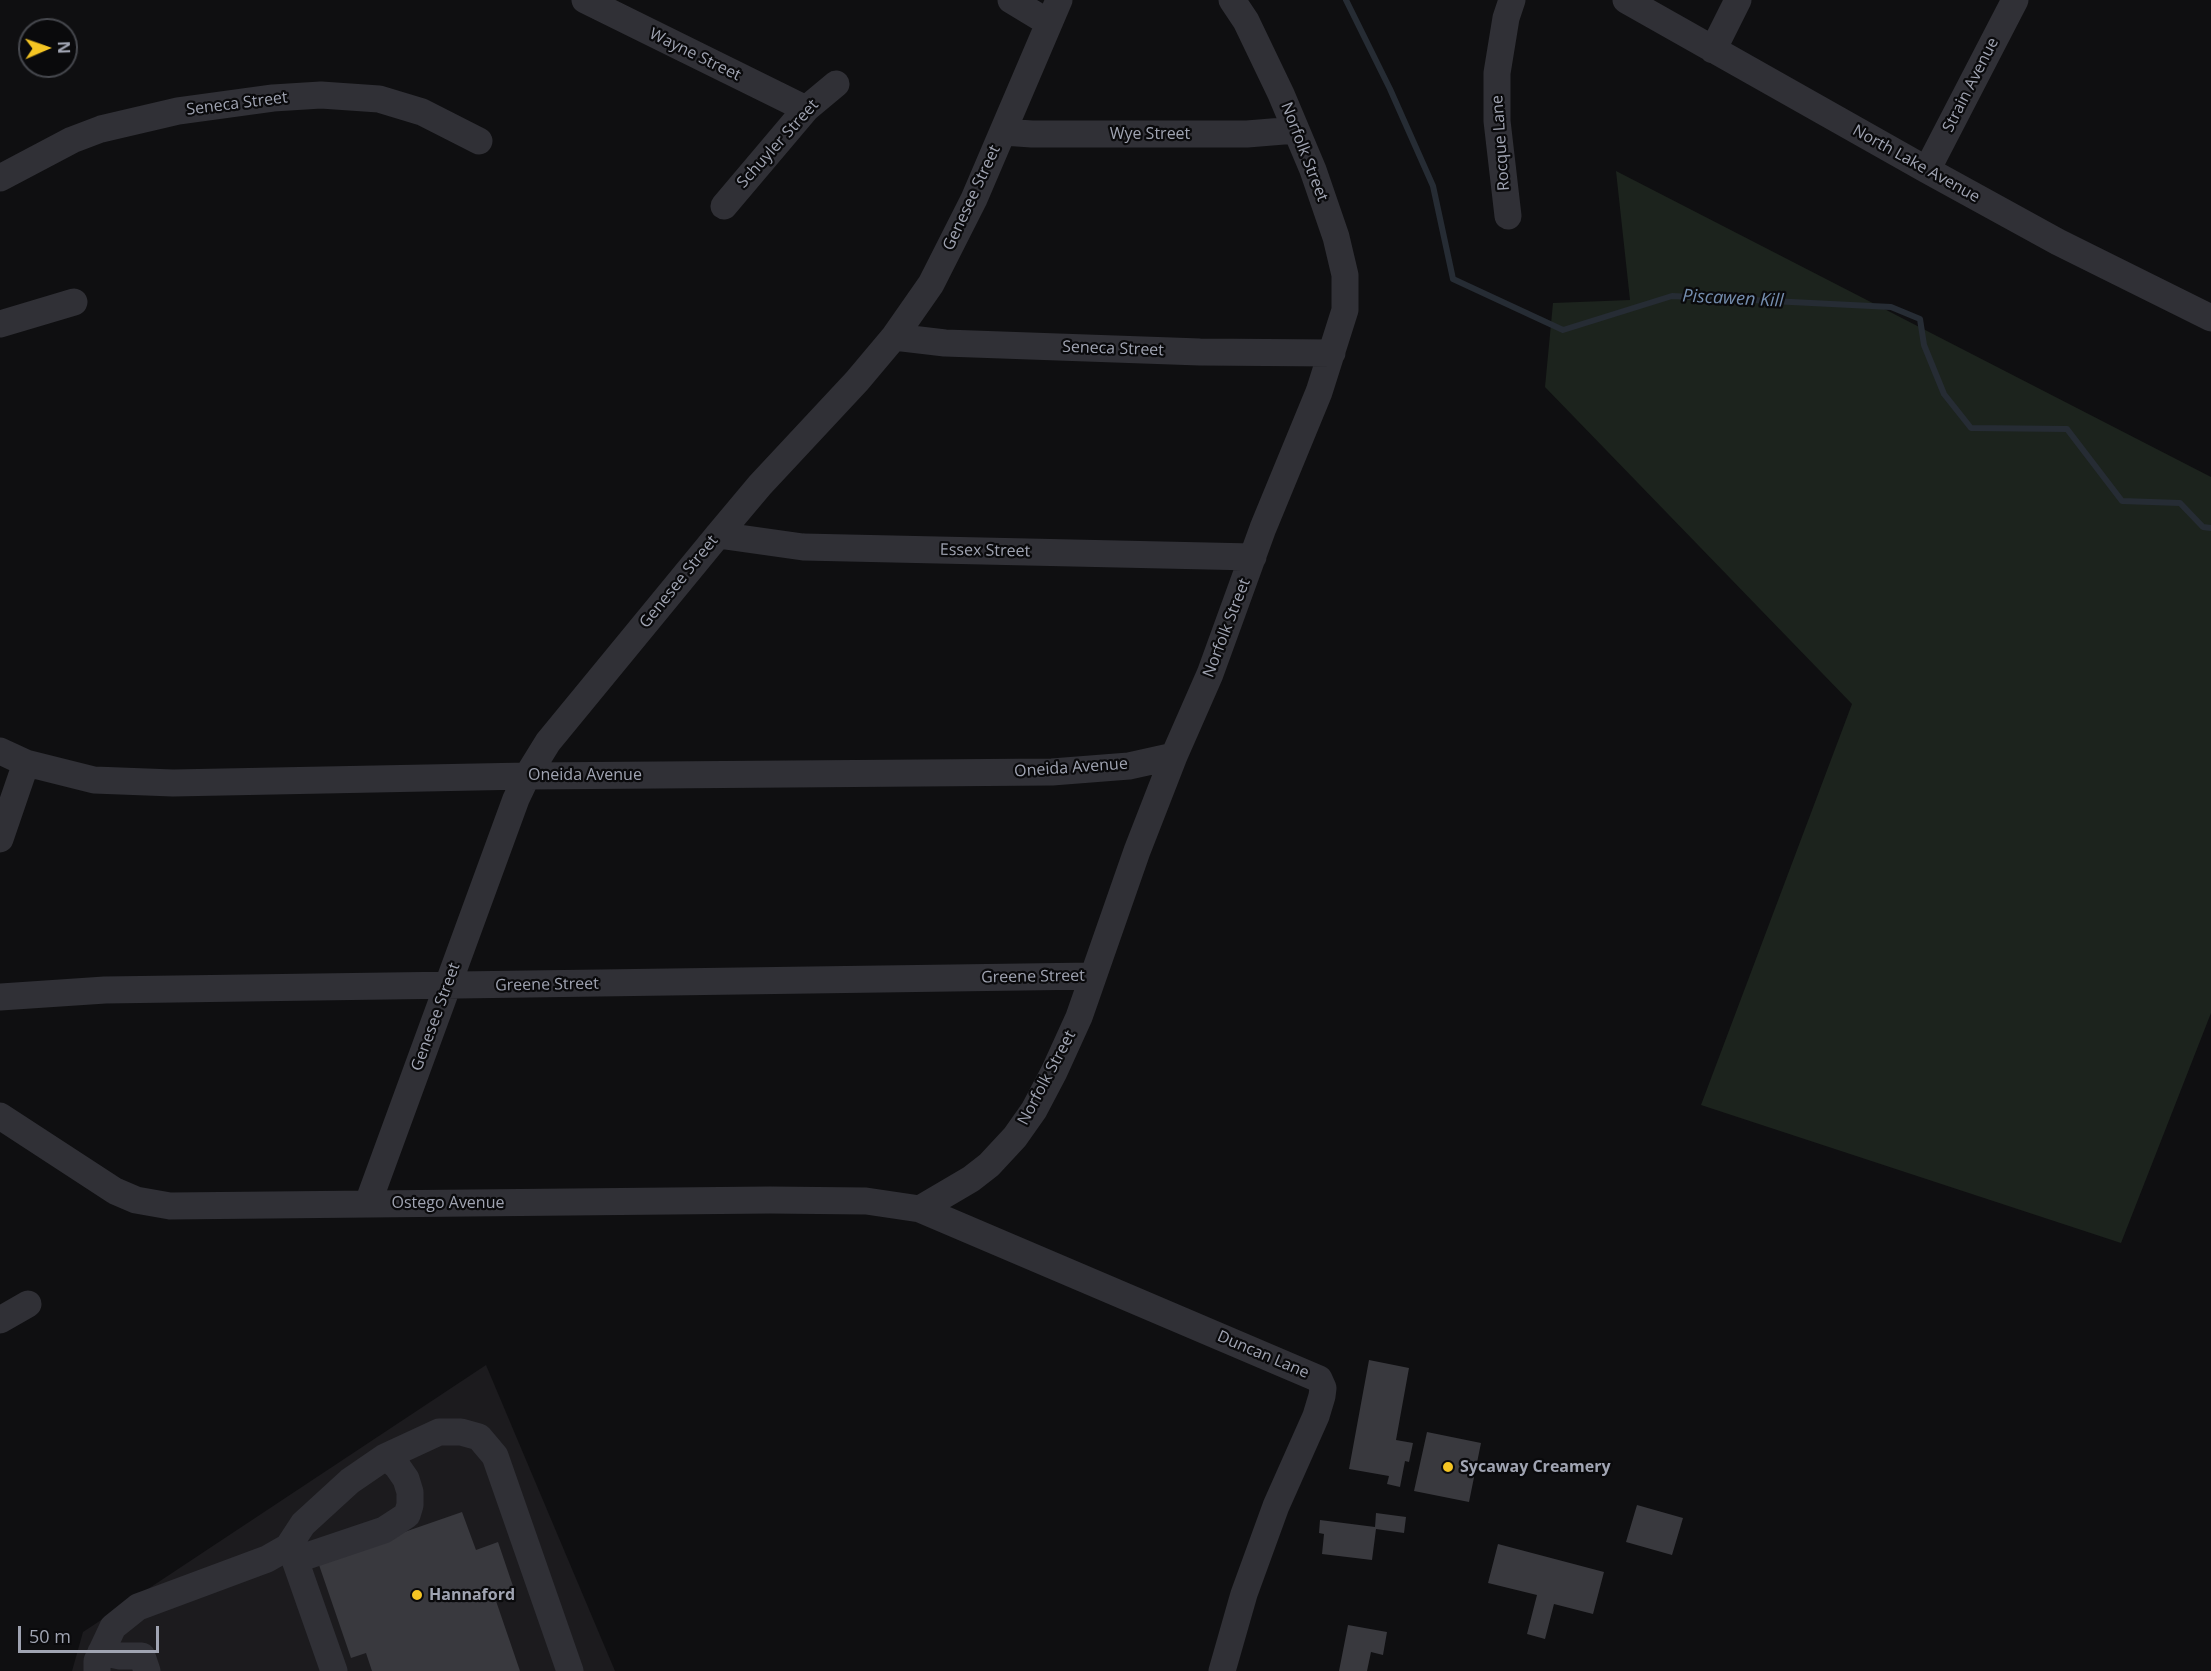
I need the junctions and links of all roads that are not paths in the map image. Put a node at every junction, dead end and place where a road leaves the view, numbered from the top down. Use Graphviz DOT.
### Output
graph roads {
  1 [pos="585,0"];
  2 [pos="1011,0"];
  3 [pos="1232,0"];
  4 [pos="1512,0"];
  5 [pos="1626,0"];
  6 [pos="1738,0"];
  7 [pos="2015,0"];
  8 [pos="1054,12"];
  9 [pos="1713,50"];
  10 [pos="836,84"];
  11 [pos="806,110"];
  12 [pos="1296,130"];
  13 [pos="1003,132"];
  14 [pos="479,141"];
  15 [pos="1927,170"];
  16 [pos="0,178"];
  17 [pos="723,206"];
  18 [pos="1508,216"];
  19 [pos="74,302"];
  20 [pos="2211,318"];
  21 [pos="0,324"];
  22 [pos="894,337"];
  23 [pos="1332,353"];
  24 [pos="718,535"];
  25 [pos="1253,557"];
  26 [pos="0,751"];
  27 [pos="1174,756"];
  28 [pos="26,763"];
  29 [pos="527,776"];
  30 [pos="0,839"];
  31 [pos="1093,976"];
  32 [pos="448,986"];
  33 [pos="0,997"];
  34 [pos="0,1116"];
  35 [pos="368,1203"];
  36 [pos="920,1209"];
  37 [pos="28,1304"];
  38 [pos="0,1320"];
  39 [pos="386,1456"];
  40 [pos="292,1553"];
  41 [pos="99,1661"];
  42 [pos="147,1671"];
  43 [pos="334,1671"];
  44 [pos="570,1671"];
  45 [pos="1222,1671"];
  1 -- 11 [label="street, Wayne Street"];
  2 -- 8 [label="street"];
  3 -- 12 [label="street, Norfolk Street"];
  4 -- 18 [label="street, Rocque Lane"];
  5 -- 9 [label="street, North Lake Avenue"];
  6 -- 9 [label="street"];
  7 -- 15 [label="street, Strain Avenue"];
  8 -- 13 [label="street, Genesee Street"];
  9 -- 15 [label="street, North Lake Avenue"];
  10 -- 11 [label="street, Schuyler Street"];
  11 -- 17 [label="street, Schuyler Street"];
  12 -- 13 [label="street, Wye Street"];
  12 -- 23 [label="street, Norfolk Street"];
  13 -- 22 [label="street, Genesee Street"];
  14 -- 16 [label="street, Seneca Street"];
  15 -- 20 [label="street, North Lake Avenue"];
  19 -- 21 [label="street"];
  22 -- 23 [label="street, Seneca Street"];
  22 -- 24 [label="street, Genesee Street"];
  23 -- 25 [label="street, Norfolk Street"];
  24 -- 25 [label="street, Essex Street"];
  24 -- 29 [label="street, Genesee Street"];
  25 -- 27 [label="street, Norfolk Street"];
  26 -- 28 [label="street, Oneida Avenue"];
  27 -- 29 [label="street, Oneida Avenue"];
  27 -- 31 [label="street, Norfolk Street"];
  28 -- 29 [label="street, Oneida Avenue"];
  28 -- 30 [label="street"];
  29 -- 32 [label="street, Genesee Street"];
  31 -- 32 [label="street, Greene Street"];
  31 -- 36 [label="street, Norfolk Street"];
  32 -- 33 [label="street, Greene Street"];
  32 -- 35 [label="street, Genesee Street"];
  34 -- 35 [label="street, Ostego Avenue"];
  35 -- 36 [label="street, Ostego Avenue"];
  36 -- 45 [label="street, Duncan Lane"];
  37 -- 38 [label="street"];
  39 -- 40 [label="street"];
  39 -- 40 [label="street"];
  39 -- 44 [label="street"];
  40 -- 41 [label="street"];
  40 -- 43 [label="street"];
  41 -- 42 [label="street"];
}
